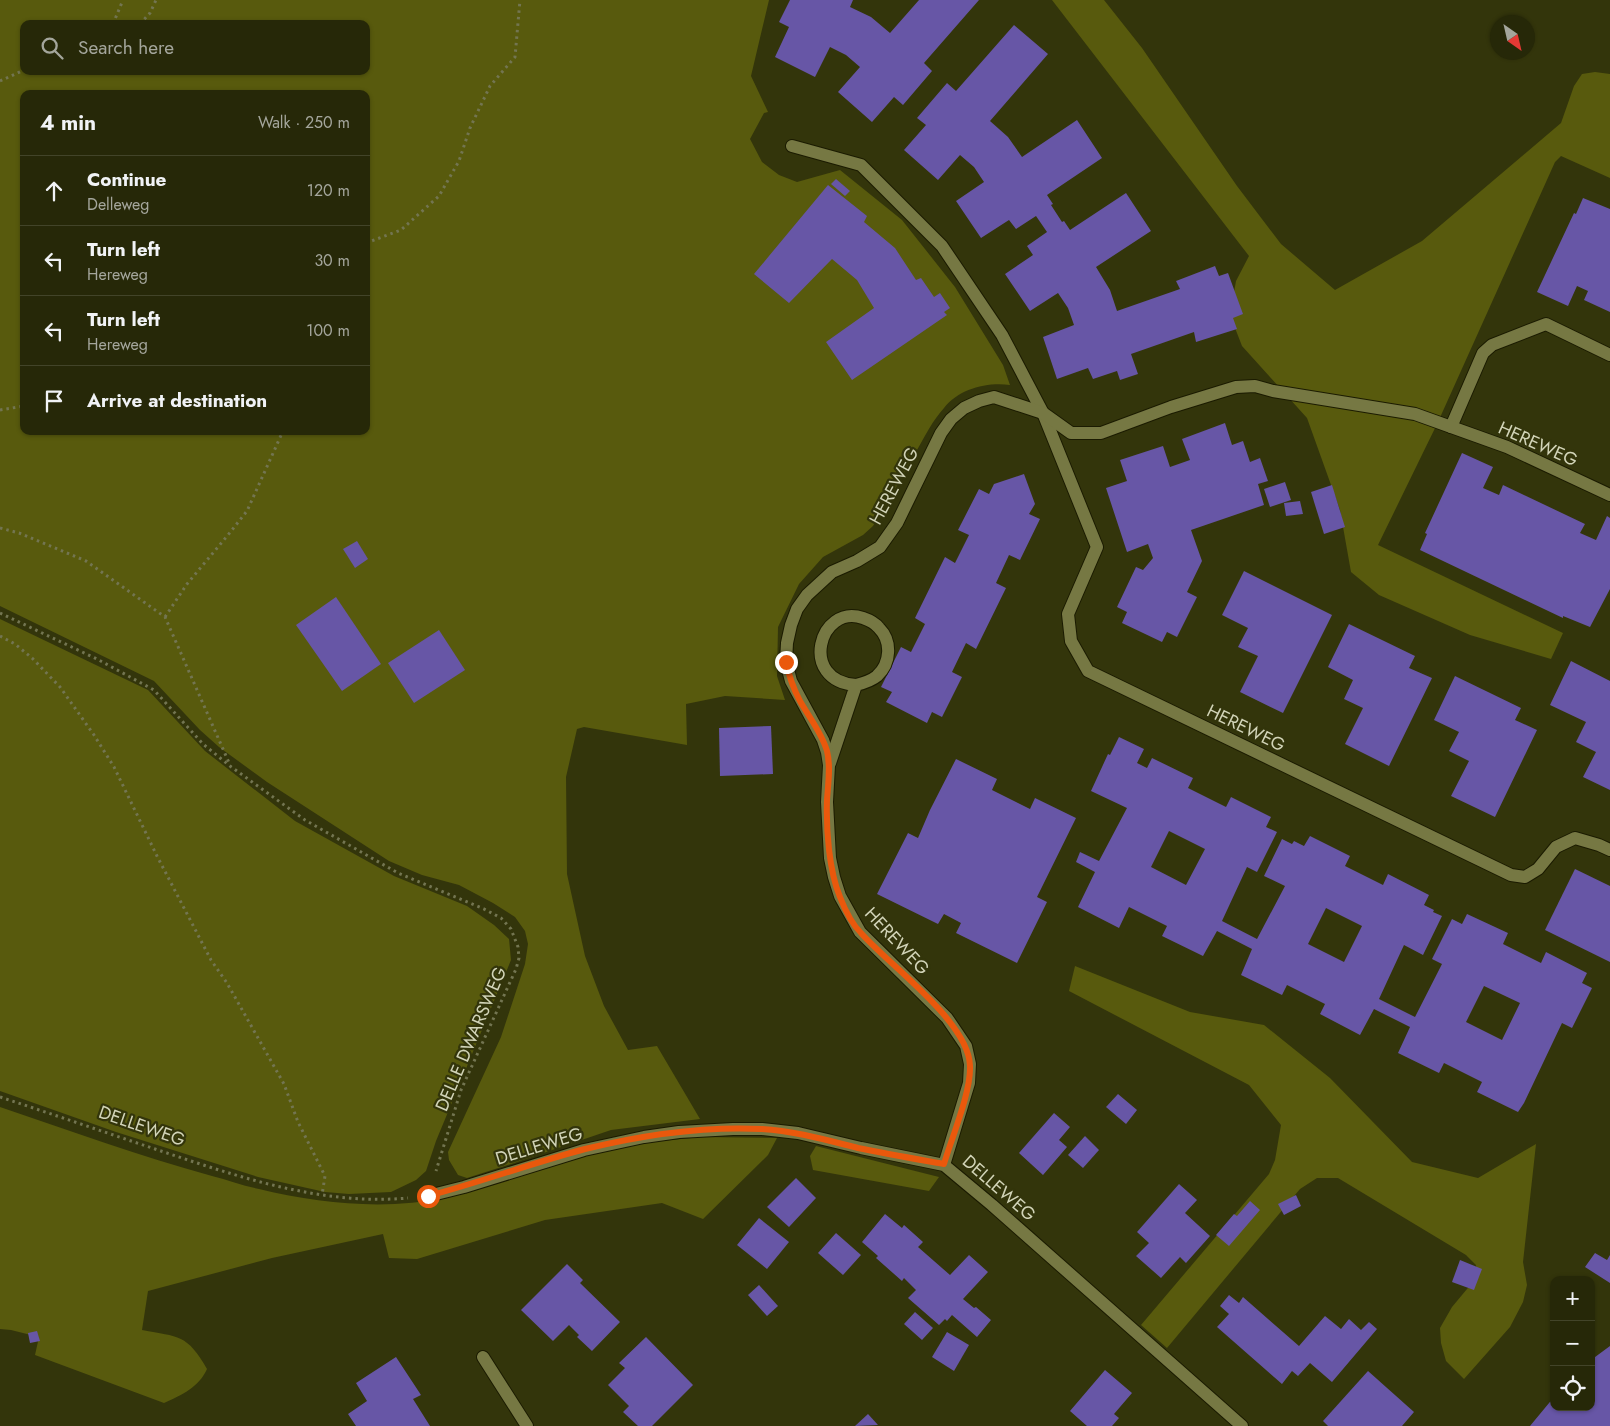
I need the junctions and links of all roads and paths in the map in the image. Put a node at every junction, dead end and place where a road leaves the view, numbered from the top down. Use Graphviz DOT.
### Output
graph roads {
  1 [pos="123,0"];
  2 [pos="156,0"];
  3 [pos="520,0"];
  4 [pos="115,20"];
  5 [pos="144,20"];
  6 [pos="20,72"];
  7 [pos="0,81"];
  8 [pos="792,146"];
  9 [pos="370,242"];
  10 [pos="1610,355"];
  11 [pos="20,407"];
  12 [pos="0,410"];
  13 [pos="1043,413"];
  14 [pos="1451,427"];
  15 [pos="280,435"];
  16 [pos="1610,496"];
  17 [pos="0,528"];
  18 [pos="0,613"];
  19 [pos="165,617"];
  20 [pos="0,636"];
  21 [pos="856,685"];
  22 [pos="829,765"];
  23 [pos="230,766"];
  24 [pos="1610,850"];
  25 [pos="0,1097"];
  26 [pos="944,1164"];
  27 [pos="322,1195"];
  28 [pos="428,1196"];
  29 [pos="483,1357"];
  30 [pos="527,1426"];
  31 [pos="1242,1426"];
  1 -- 4 [label="path"];
  2 -- 5 [label="path"];
  3 -- 9 [label="path"];
  6 -- 7 [label="path"];
  8 -- 13 [label="street, HEREWEG"];
  10 -- 14 [label="street"];
  11 -- 12 [label="path"];
  13 -- 14 [label="street, HEREWEG"];
  13 -- 22 [label="street, HEREWEG"];
  13 -- 24 [label="street, HEREWEG"];
  14 -- 16 [label="street, HEREWEG"];
  15 -- 19 [label="path"];
  17 -- 19 [label="path"];
  18 -- 23 [label="path, DELLE DWARSWEG"];
  19 -- 23 [label="path"];
  20 -- 27 [label="path"];
  21 -- 21 [label="street"];
  21 -- 22 [label="street"];
  22 -- 26 [label="street, HEREWEG"];
  23 -- 28 [label="path, DELLE DWARSWEG"];
  25 -- 27 [label="path, DELLEWEG"];
  26 -- 28 [label="street, DELLEWEG"];
  26 -- 31 [label="street, DELLEWEG"];
  27 -- 28 [label="path, DELLEWEG"];
  29 -- 30 [label="street"];
}
